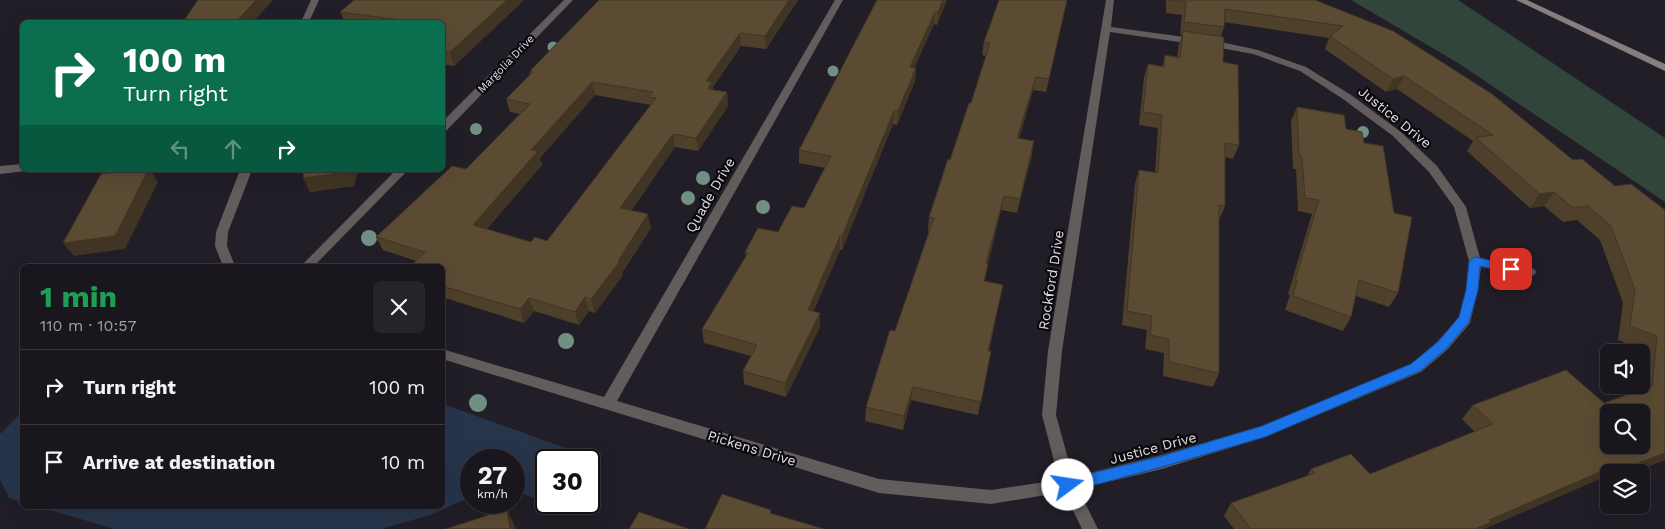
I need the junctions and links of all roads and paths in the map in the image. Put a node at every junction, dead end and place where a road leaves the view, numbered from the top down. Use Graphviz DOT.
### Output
graph roads {
  1 [pos="315,0"];
  2 [pos="569,0"];
  3 [pos="839,0"];
  4 [pos="1110,0"];
  5 [pos="1520,0"];
  6 [pos="306,20"];
  7 [pos="1106,29"];
  8 [pos="1665,68"];
  9 [pos="445,126"];
  10 [pos="20,168"];
  11 [pos="0,170"];
  12 [pos="245,172"];
  13 [pos="400,172"];
  14 [pos="1475,261"];
  15 [pos="227,264"];
  16 [pos="309,264"];
  17 [pos="1530,272"];
  18 [pos="445,355"];
  19 [pos="607,405"];
  20 [pos="1068,485"];
  21 [pos="1090,529"];
  1 -- 6 [label="street"];
  2 -- 9 [label="street, Margolia Drive"];
  3 -- 19 [label="street, Quade Drive"];
  4 -- 7 [label="street"];
  5 -- 8 [label="main road"];
  7 -- 14 [label="street, Justice Drive"];
  7 -- 20 [label="street, Rockford Drive"];
  10 -- 11 [label="street"];
  12 -- 15 [label="street"];
  13 -- 16 [label="street"];
  14 -- 17 [label="street"];
  14 -- 20 [label="street, Justice Drive"];
  18 -- 19 [label="street, Pickens Drive"];
  19 -- 20 [label="street, Pickens Drive"];
  20 -- 21 [label="street, Rockford Drive"];
}
